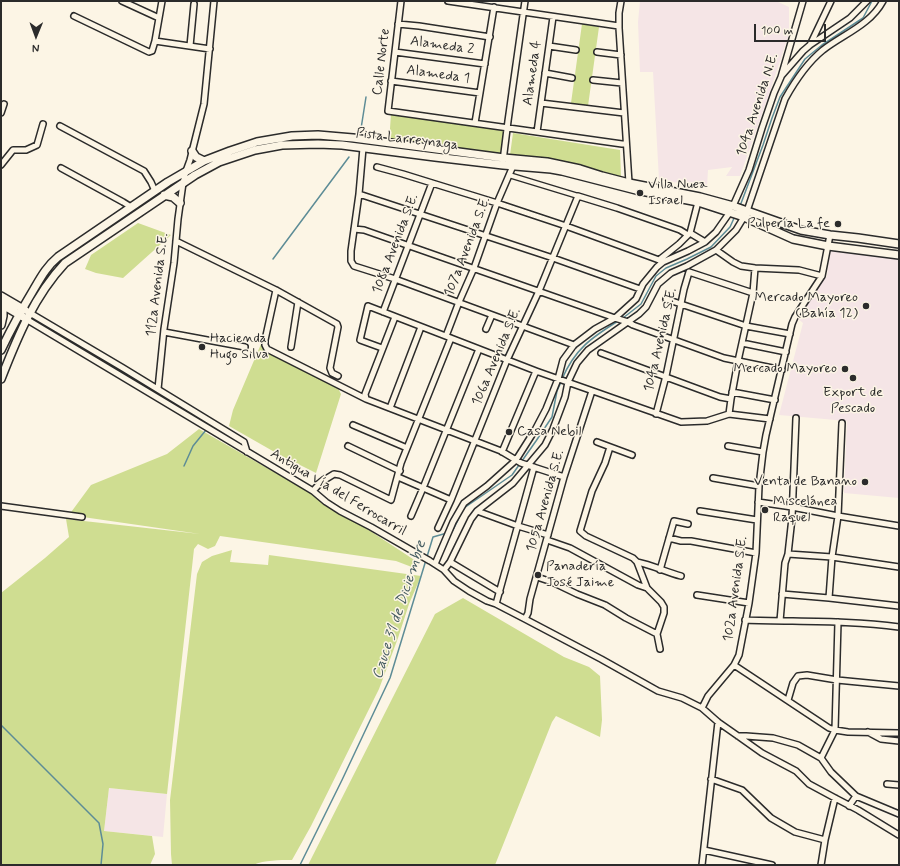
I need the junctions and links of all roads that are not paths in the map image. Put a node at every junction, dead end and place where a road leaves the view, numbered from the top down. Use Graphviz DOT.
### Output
graph roads {
  1 [pos="122,1"];
  2 [pos="162,1"];
  3 [pos="214,1"];
  4 [pos="401,1"];
  5 [pos="448,1"];
  6 [pos="525,1"];
  7 [pos="621,1"];
  8 [pos="803,1"];
  9 [pos="831,1"];
  10 [pos="867,1"];
  11 [pos="883,1"];
  12 [pos="128,2"];
  13 [pos="194,4"];
  14 [pos="494,7"];
  15 [pos="523,12"];
  16 [pos="74,16"];
  17 [pos="553,17"];
  18 [pos="159,18"];
  19 [pos="398,24"];
  20 [pos="619,26"];
  21 [pos="490,37"];
  22 [pos="155,41"];
  23 [pos="810,45"];
  24 [pos="190,46"];
  25 [pos="549,46"];
  26 [pos="210,49"];
  27 [pos="576,50"];
  28 [pos="395,52"];
  29 [pos="597,52"];
  30 [pos="621,54"];
  31 [pos="485,64"];
  32 [pos="545,74"];
  33 [pos="781,77"];
  34 [pos="572,78"];
  35 [pos="593,80"];
  36 [pos="392,81"];
  37 [pos="622,83"];
  38 [pos="480,94"];
  39 [pos="541,103"];
  40 [pos="4,104"];
  41 [pos="1,112"];
  42 [pos="624,113"];
  43 [pos="475,123"];
  44 [pos="44,124"];
  45 [pos="60,126"];
  46 [pos="507,127"];
  47 [pos="537,132"];
  48 [pos="626,144"];
  49 [pos="363,148"];
  50 [pos="192,151"];
  51 [pos="204,161"];
  52 [pos="503,161"];
  53 [pos="1,165"];
  54 [pos="512,166"];
  55 [pos="378,167"];
  56 [pos="61,168"];
  57 [pos="186,171"];
  58 [pos="509,175"];
  59 [pos="629,182"];
  60 [pos="183,183"];
  61 [pos="432,184"];
  62 [pos="155,191"];
  63 [pos="359,194"];
  64 [pos="164,195"];
  65 [pos="578,196"];
  66 [pos="698,202"];
  67 [pos="180,203"];
  68 [pos="498,203"];
  69 [pos="131,207"];
  70 [pos="732,210"];
  71 [pos="420,214"];
  72 [pos="744,214"];
  73 [pos="566,226"];
  74 [pos="354,229"];
  75 [pos="689,234"];
  76 [pos="830,235"];
  77 [pos="486,236"];
  78 [pos="176,241"];
  79 [pos="705,242"];
  80 [pos="899,244"];
  81 [pos="408,246"];
  82 [pos="828,246"];
  83 [pos="716,250"];
  84 [pos="899,255"];
  85 [pos="553,258"];
  86 [pos="659,260"];
  87 [pos="474,268"];
  88 [pos="657,268"];
  89 [pos="755,268"];
  90 [pos="822,276"];
  91 [pos="395,280"];
  92 [pos="640,289"];
  93 [pos="276,290"];
  94 [pos="539,291"];
  95 [pos="753,293"];
  96 [pos="1,296"];
  97 [pos="666,299"];
  98 [pos="298,302"];
  99 [pos="459,302"];
  100 [pos="2,304"];
  101 [pos="681,305"];
  102 [pos="19,309"];
  103 [pos="383,312"];
  104 [pos="492,315"];
  105 [pos="28,316"];
  106 [pos="395,317"];
  107 [pos="621,320"];
  108 [pos="1,325"];
  109 [pos="523,326"];
  110 [pos="746,326"];
  111 [pos="421,327"];
  112 [pos="486,329"];
  113 [pos="164,332"];
  114 [pos="790,334"];
  115 [pos="448,337"];
  116 [pos="674,340"];
  117 [pos="742,343"];
  118 [pos="574,345"];
  119 [pos="291,347"];
  120 [pos="245,348"];
  121 [pos="382,348"];
  122 [pos="478,349"];
  123 [pos="1,350"];
  124 [pos="786,352"];
  125 [pos="601,353"];
  126 [pos="507,360"];
  127 [pos="738,361"];
  128 [pos="782,370"];
  129 [pos="536,371"];
  130 [pos="338,376"];
  131 [pos="666,376"];
  132 [pos="1,379"];
  133 [pos="559,379"];
  134 [pos="567,382"];
  135 [pos="158,390"];
  136 [pos="592,391"];
  137 [pos="732,392"];
  138 [pos="366,397"];
  139 [pos="731,399"];
  140 [pos="775,400"];
  141 [pos="390,408"];
  142 [pos="656,414"];
  143 [pos="729,414"];
  144 [pos="796,418"];
  145 [pos="770,419"];
  146 [pos="418,420"];
  147 [pos="842,423"];
  148 [pos="353,425"];
  149 [pos="446,430"];
  150 [pos="475,441"];
  151 [pos="597,442"];
  152 [pos="348,446"];
  153 [pos="728,446"];
  154 [pos="610,447"];
  155 [pos="407,448"];
  156 [pos="247,452"];
  157 [pos="502,452"];
  158 [pos="763,452"];
  159 [pos="632,455"];
  160 [pos="516,460"];
  161 [pos="528,465"];
  162 [pos="534,467"];
  163 [pos="400,471"];
  164 [pos="398,477"];
  165 [pos="564,477"];
  166 [pos="713,478"];
  167 [pos="759,486"];
  168 [pos="423,488"];
  169 [pos="313,492"];
  170 [pos="451,500"];
  171 [pos="758,502"];
  172 [pos="1,506"];
  173 [pos="792,507"];
  174 [pos="477,511"];
  175 [pos="700,511"];
  176 [pos="411,516"];
  177 [pos="838,516"];
  178 [pos="82,517"];
  179 [pos="757,520"];
  180 [pos="688,524"];
  181 [pos="518,526"];
  182 [pos="899,526"];
  183 [pos="438,528"];
  184 [pos="548,537"];
  185 [pos="669,538"];
  186 [pos="756,553"];
  187 [pos="788,554"];
  188 [pos="832,558"];
  189 [pos="450,562"];
  190 [pos="637,562"];
  191 [pos="440,567"];
  192 [pos="899,567"];
  193 [pos="660,570"];
  194 [pos="681,576"];
  195 [pos="537,577"];
  196 [pos="647,588"];
  197 [pos="500,592"];
  198 [pos="782,594"];
  199 [pos="696,595"];
  200 [pos="829,598"];
  201 [pos="749,603"];
  202 [pos="496,604"];
  203 [pos="899,606"];
  204 [pos="525,619"];
  205 [pos="745,620"];
  206 [pos="780,621"];
  207 [pos="838,622"];
  208 [pos="899,627"];
  209 [pos="657,634"];
  210 [pos="660,649"];
  211 [pos="734,666"];
  212 [pos="837,680"];
  213 [pos="899,686"];
  214 [pos="788,700"];
  215 [pos="702,708"];
  216 [pos="718,722"];
  217 [pos="835,730"];
  218 [pos="868,732"];
  219 [pos="899,733"];
  220 [pos="738,736"];
  221 [pos="899,741"];
  222 [pos="821,758"];
  223 [pos="711,779"];
  224 [pos="887,784"];
  225 [pos="899,785"];
  226 [pos="856,796"];
  227 [pos="835,798"];
  228 [pos="849,806"];
  229 [pos="899,814"];
  230 [pos="899,835"];
  231 [pos="825,840"];
  232 [pos="704,850"];
  233 [pos="702,865"];
  234 [pos="772,865"];
  235 [pos="822,865"];
  1 -- 12 [label="street"];
  2 -- 18 [label="street"];
  3 -- 26 [label="street, 112a Avenida S.E."];
  4 -- 19 [label="street, Calle Norte"];
  5 -- 14 [label="street"];
  6 -- 15 [label="street"];
  7 -- 20 [label="street"];
  8 -- 33 [label="street, 104a Avenida N.E."];
  9 -- 23 [label="street"];
  10 -- 23 [label="street"];
  11 -- 72 [label="street"];
  12 -- 18 [label="street"];
  13 -- 24 [label="street"];
  14 -- 15 [label="street"];
  14 -- 21 [label="street"];
  15 -- 17 [label="street"];
  15 -- 46 [label="street"];
  16 -- 22 [label="street"];
  17 -- 20 [label="street"];
  17 -- 25 [label="street, Alameda 4"];
  18 -- 22 [label="street"];
  19 -- 21 [label="street"];
  19 -- 28 [label="street, Calle Norte"];
  20 -- 30 [label="street"];
  21 -- 31 [label="street"];
  22 -- 24 [label="street"];
  23 -- 33 [label="street"];
  24 -- 26 [label="street"];
  25 -- 27 [label="street"];
  25 -- 32 [label="street, Alameda 4"];
  26 -- 50 [label="street, 112a Avenida S.E."];
  28 -- 31 [label="street, Alameda 2"];
  28 -- 36 [label="street, Calle Norte"];
  29 -- 30 [label="street"];
  30 -- 37 [label="street"];
  31 -- 38 [label="street"];
  32 -- 34 [label="street"];
  32 -- 39 [label="street, Alameda 4"];
  33 -- 70 [label="street, 104a Avenida N.E."];
  35 -- 37 [label="street"];
  36 -- 38 [label="street, Alameda 1"];
  36 -- 43 [label="street, Calle Norte"];
  37 -- 42 [label="street"];
  38 -- 43 [label="street"];
  39 -- 42 [label="street"];
  39 -- 47 [label="street, Alameda 4"];
  40 -- 41 [label="street"];
  42 -- 48 [label="street"];
  43 -- 46 [label="street, Calle Norte"];
  44 -- 53 [label="street"];
  45 -- 62 [label="street"];
  46 -- 47 [label="street, Calle Norte"];
  46 -- 52 [label="street"];
  47 -- 48 [label="street, Calle Norte"];
  48 -- 59 [label="street"];
  49 -- 52 [label="main road, Pista Larreynaga"];
  49 -- 60 [label="main road, Pista Larreynaga"];
  49 -- 63 [label="street"];
  50 -- 51 [label="main road"];
  50 -- 57 [label="street, 112a Avenida S.E."];
  51 -- 52 [label="main road, Pista Larreynaga"];
  51 -- 57 [label="main road, Pista Larreynaga"];
  52 -- 54 [label="main road, Pista Larreynaga"];
  52 -- 59 [label="main road, Pista Larreynaga"];
  54 -- 58 [label="street, 107a Avenida S.E."];
  54 -- 66 [label="main road, Pista Larreynaga"];
  55 -- 61 [label="street"];
  56 -- 69 [label="street"];
  57 -- 60 [label="street, 112a Avenida S.E."];
  57 -- 62 [label="main road, Pista Larreynaga"];
  58 -- 65 [label="street"];
  58 -- 68 [label="street, 107a Avenida S.E."];
  59 -- 70 [label="main road, Pista Larreynaga"];
  60 -- 64 [label="main road, Pista Larreynaga"];
  60 -- 67 [label="street, 112a Avenida S.E."];
  61 -- 68 [label="street"];
  61 -- 71 [label="street, 108a Avenida S.E."];
  62 -- 69 [label="main road, Pista Larreynaga"];
  63 -- 71 [label="street"];
  63 -- 74 [label="street"];
  64 -- 67 [label="main road"];
  64 -- 105 [label="main road, Pista Larreynaga"];
  65 -- 73 [label="street, 106a Avenida S.E."];
  65 -- 75 [label="street"];
  66 -- 70 [label="main road, Pista Larreynaga"];
  66 -- 75 [label="street"];
  67 -- 78 [label="street, 112a Avenida S.E."];
  68 -- 73 [label="street"];
  68 -- 77 [label="street, 107a Avenida S.E."];
  69 -- 102 [label="main road, Pista Larreynaga"];
  70 -- 72 [label="main road, Pista Larreynaga"];
  70 -- 79 [label="street, 104a Avenida N.E."];
  71 -- 77 [label="street"];
  71 -- 81 [label="street, 108a Avenida S.E."];
  72 -- 76 [label="main road, Pista Larreynaga"];
  72 -- 82 [label="main road, Pista Larreynaga"];
  72 -- 83 [label="street"];
  73 -- 85 [label="street, 106a Avenida S.E."];
  73 -- 86 [label="street"];
  74 -- 81 [label="street"];
  74 -- 91 [label="street"];
  75 -- 79 [label="street"];
  75 -- 86 [label="street"];
  76 -- 80 [label="main road, Pista Larreynaga"];
  76 -- 82 [label="street, 102a Avenida S.E."];
  77 -- 85 [label="street"];
  77 -- 87 [label="street, 107a Avenida S.E."];
  78 -- 93 [label="street"];
  78 -- 113 [label="street, 112a Avenida S.E."];
  79 -- 88 [label="street, 104a Avenida N.E."];
  81 -- 87 [label="street"];
  81 -- 91 [label="street, 108a Avenida S.E."];
  82 -- 84 [label="main road, Pista Larreynaga"];
  82 -- 90 [label="street, 102a Avenida S.E."];
  83 -- 89 [label="street"];
  83 -- 107 [label="street"];
  85 -- 92 [label="street"];
  85 -- 94 [label="street, 106a Avenida S.E."];
  86 -- 88 [label="street"];
  87 -- 94 [label="street"];
  87 -- 99 [label="street, 107a Avenida S.E."];
  88 -- 92 [label="street"];
  89 -- 90 [label="street"];
  89 -- 95 [label="street"];
  90 -- 114 [label="street, 102a Avenida S.E."];
  91 -- 99 [label="street"];
  91 -- 103 [label="street, 108a Avenida S.E."];
  92 -- 107 [label="street"];
  93 -- 98 [label="street"];
  93 -- 138 [label="street"];
  94 -- 107 [label="street"];
  94 -- 109 [label="street, 106a Avenida S.E."];
  95 -- 101 [label="street, 104a Avenida S.E."];
  95 -- 110 [label="street"];
  96 -- 102 [label="main road"];
  97 -- 101 [label="street"];
  98 -- 119 [label="street"];
  98 -- 130 [label="street"];
  99 -- 104 [label="street"];
  99 -- 115 [label="street, 107a Avenida S.E."];
  100 -- 102 [label="main road"];
  100 -- 108 [label="main road"];
  101 -- 110 [label="street"];
  101 -- 116 [label="street, 104a Avenida S.E."];
  102 -- 105 [label="main road"];
  102 -- 123 [label="main road"];
  103 -- 106 [label="street"];
  103 -- 121 [label="street"];
  104 -- 109 [label="street"];
  104 -- 112 [label="street"];
  105 -- 132 [label="main road, Pista Larreynaga"];
  105 -- 135 [label="street"];
  105 -- 156 [label="street, Antigua Vía del Ferrocarril"];
  106 -- 111 [label="street"];
  106 -- 121 [label="street"];
  107 -- 116 [label="street"];
  107 -- 118 [label="street"];
  107 -- 134 [label="street"];
  109 -- 118 [label="street"];
  109 -- 126 [label="street, 106a Avenida S.E."];
  110 -- 114 [label="street"];
  110 -- 117 [label="street"];
  111 -- 115 [label="street"];
  111 -- 141 [label="street"];
  113 -- 120 [label="street"];
  113 -- 135 [label="street, 112a Avenida S.E."];
  114 -- 124 [label="street, 102a Avenida S.E."];
  115 -- 122 [label="street"];
  115 -- 146 [label="street, 107a Avenida S.E."];
  116 -- 127 [label="street"];
  116 -- 131 [label="street, 104a Avenida S.E."];
  117 -- 124 [label="street"];
  117 -- 127 [label="street"];
  118 -- 133 [label="street"];
  121 -- 138 [label="street"];
  122 -- 126 [label="street"];
  122 -- 149 [label="street"];
  124 -- 128 [label="street, 102a Avenida S.E."];
  125 -- 131 [label="street"];
  126 -- 129 [label="street"];
  126 -- 150 [label="street, 106a Avenida S.E."];
  127 -- 128 [label="street"];
  127 -- 137 [label="street"];
  128 -- 140 [label="street, 102a Avenida S.E."];
  129 -- 133 [label="street"];
  129 -- 157 [label="street"];
  131 -- 139 [label="street"];
  131 -- 142 [label="street, 104a Avenida S.E."];
  133 -- 134 [label="street"];
  133 -- 160 [label="street"];
  134 -- 136 [label="street"];
  134 -- 161 [label="street"];
  135 -- 156 [label="street"];
  136 -- 142 [label="street"];
  136 -- 165 [label="street, 105a Avenida S.E."];
  137 -- 139 [label="street"];
  137 -- 140 [label="street"];
  138 -- 141 [label="street"];
  139 -- 143 [label="street"];
  140 -- 145 [label="street, 102a Avenida S.E."];
  141 -- 146 [label="street"];
  142 -- 143 [label="street"];
  143 -- 145 [label="street"];
  144 -- 173 [label="street"];
  145 -- 158 [label="street, 102a Avenida S.E."];
  146 -- 149 [label="street"];
  146 -- 155 [label="street, 107a Avenida S.E."];
  147 -- 177 [label="street"];
  148 -- 155 [label="street"];
  149 -- 150 [label="street"];
  149 -- 168 [label="street"];
  150 -- 157 [label="street"];
  150 -- 170 [label="street, 106a Avenida S.E."];
  151 -- 154 [label="street"];
  152 -- 163 [label="street"];
  153 -- 158 [label="street"];
  154 -- 159 [label="street"];
  154 -- 190 [label="street"];
  155 -- 163 [label="street, 107a Avenida S.E."];
  156 -- 169 [label="street, Antigua Vía del Ferrocarril"];
  157 -- 160 [label="street"];
  158 -- 167 [label="street, 102a Avenida S.E."];
  160 -- 161 [label="street"];
  160 -- 191 [label="street"];
  161 -- 162 [label="street"];
  161 -- 174 [label="street"];
  162 -- 165 [label="street"];
  162 -- 181 [label="street"];
  163 -- 164 [label="street, 107a Avenida S.E."];
  164 -- 168 [label="street"];
  164 -- 169 [label="street, 107a Avenida S.E."];
  165 -- 184 [label="street, 105a Avenida S.E."];
  166 -- 167 [label="street"];
  167 -- 171 [label="street, 102a Avenida S.E."];
  168 -- 170 [label="street"];
  168 -- 176 [label="street"];
  169 -- 191 [label="street, Antigua Vía del Ferrocarril"];
  170 -- 183 [label="street, 106a Avenida S.E."];
  171 -- 173 [label="street"];
  171 -- 179 [label="street, 102a Avenida S.E."];
  172 -- 178 [label="street"];
  173 -- 177 [label="street"];
  173 -- 187 [label="street"];
  174 -- 181 [label="street"];
  174 -- 189 [label="street"];
  175 -- 179 [label="street"];
  177 -- 182 [label="street"];
  177 -- 188 [label="street"];
  179 -- 186 [label="street, 102a Avenida S.E."];
  180 -- 185 [label="street"];
  181 -- 184 [label="street"];
  181 -- 197 [label="street"];
  184 -- 195 [label="street, 105a Avenida S.E."];
  184 -- 196 [label="street"];
  185 -- 186 [label="street"];
  185 -- 193 [label="street"];
  186 -- 201 [label="street, 102a Avenida S.E."];
  187 -- 188 [label="street"];
  187 -- 198 [label="street"];
  188 -- 192 [label="street"];
  188 -- 200 [label="street"];
  189 -- 191 [label="street"];
  189 -- 197 [label="street"];
  190 -- 193 [label="street"];
  190 -- 196 [label="street"];
  191 -- 202 [label="street, Antigua Vía del Ferrocarril"];
  193 -- 194 [label="street"];
  195 -- 204 [label="street, 105a Avenida S.E."];
  195 -- 209 [label="street"];
  196 -- 209 [label="street"];
  197 -- 202 [label="street"];
  198 -- 200 [label="street"];
  198 -- 206 [label="street"];
  199 -- 201 [label="street"];
  200 -- 203 [label="street"];
  201 -- 205 [label="street, 102a Avenida S.E."];
  202 -- 204 [label="street, Antigua Vía del Ferrocarril"];
  204 -- 215 [label="street, Antigua Vía del Ferrocarril"];
  205 -- 206 [label="street"];
  205 -- 211 [label="street, 102a Avenida S.E."];
  206 -- 207 [label="street"];
  207 -- 208 [label="street"];
  207 -- 212 [label="street"];
  209 -- 210 [label="street"];
  211 -- 214 [label="street"];
  211 -- 215 [label="street, 102a Avenida S.E."];
  212 -- 213 [label="street"];
  212 -- 214 [label="street"];
  212 -- 217 [label="street"];
  214 -- 217 [label="street"];
  215 -- 216 [label="street"];
  216 -- 220 [label="street"];
  216 -- 223 [label="street"];
  217 -- 218 [label="street"];
  217 -- 222 [label="street"];
  218 -- 219 [label="street"];
  218 -- 221 [label="street"];
  220 -- 222 [label="street"];
  220 -- 227 [label="street"];
  222 -- 226 [label="street"];
  223 -- 231 [label="street"];
  223 -- 232 [label="street"];
  224 -- 225 [label="street"];
  226 -- 228 [label="street"];
  226 -- 229 [label="street"];
  227 -- 228 [label="street"];
  227 -- 231 [label="street"];
  228 -- 230 [label="street"];
  231 -- 235 [label="street"];
  232 -- 233 [label="street"];
  232 -- 234 [label="street"];
}
